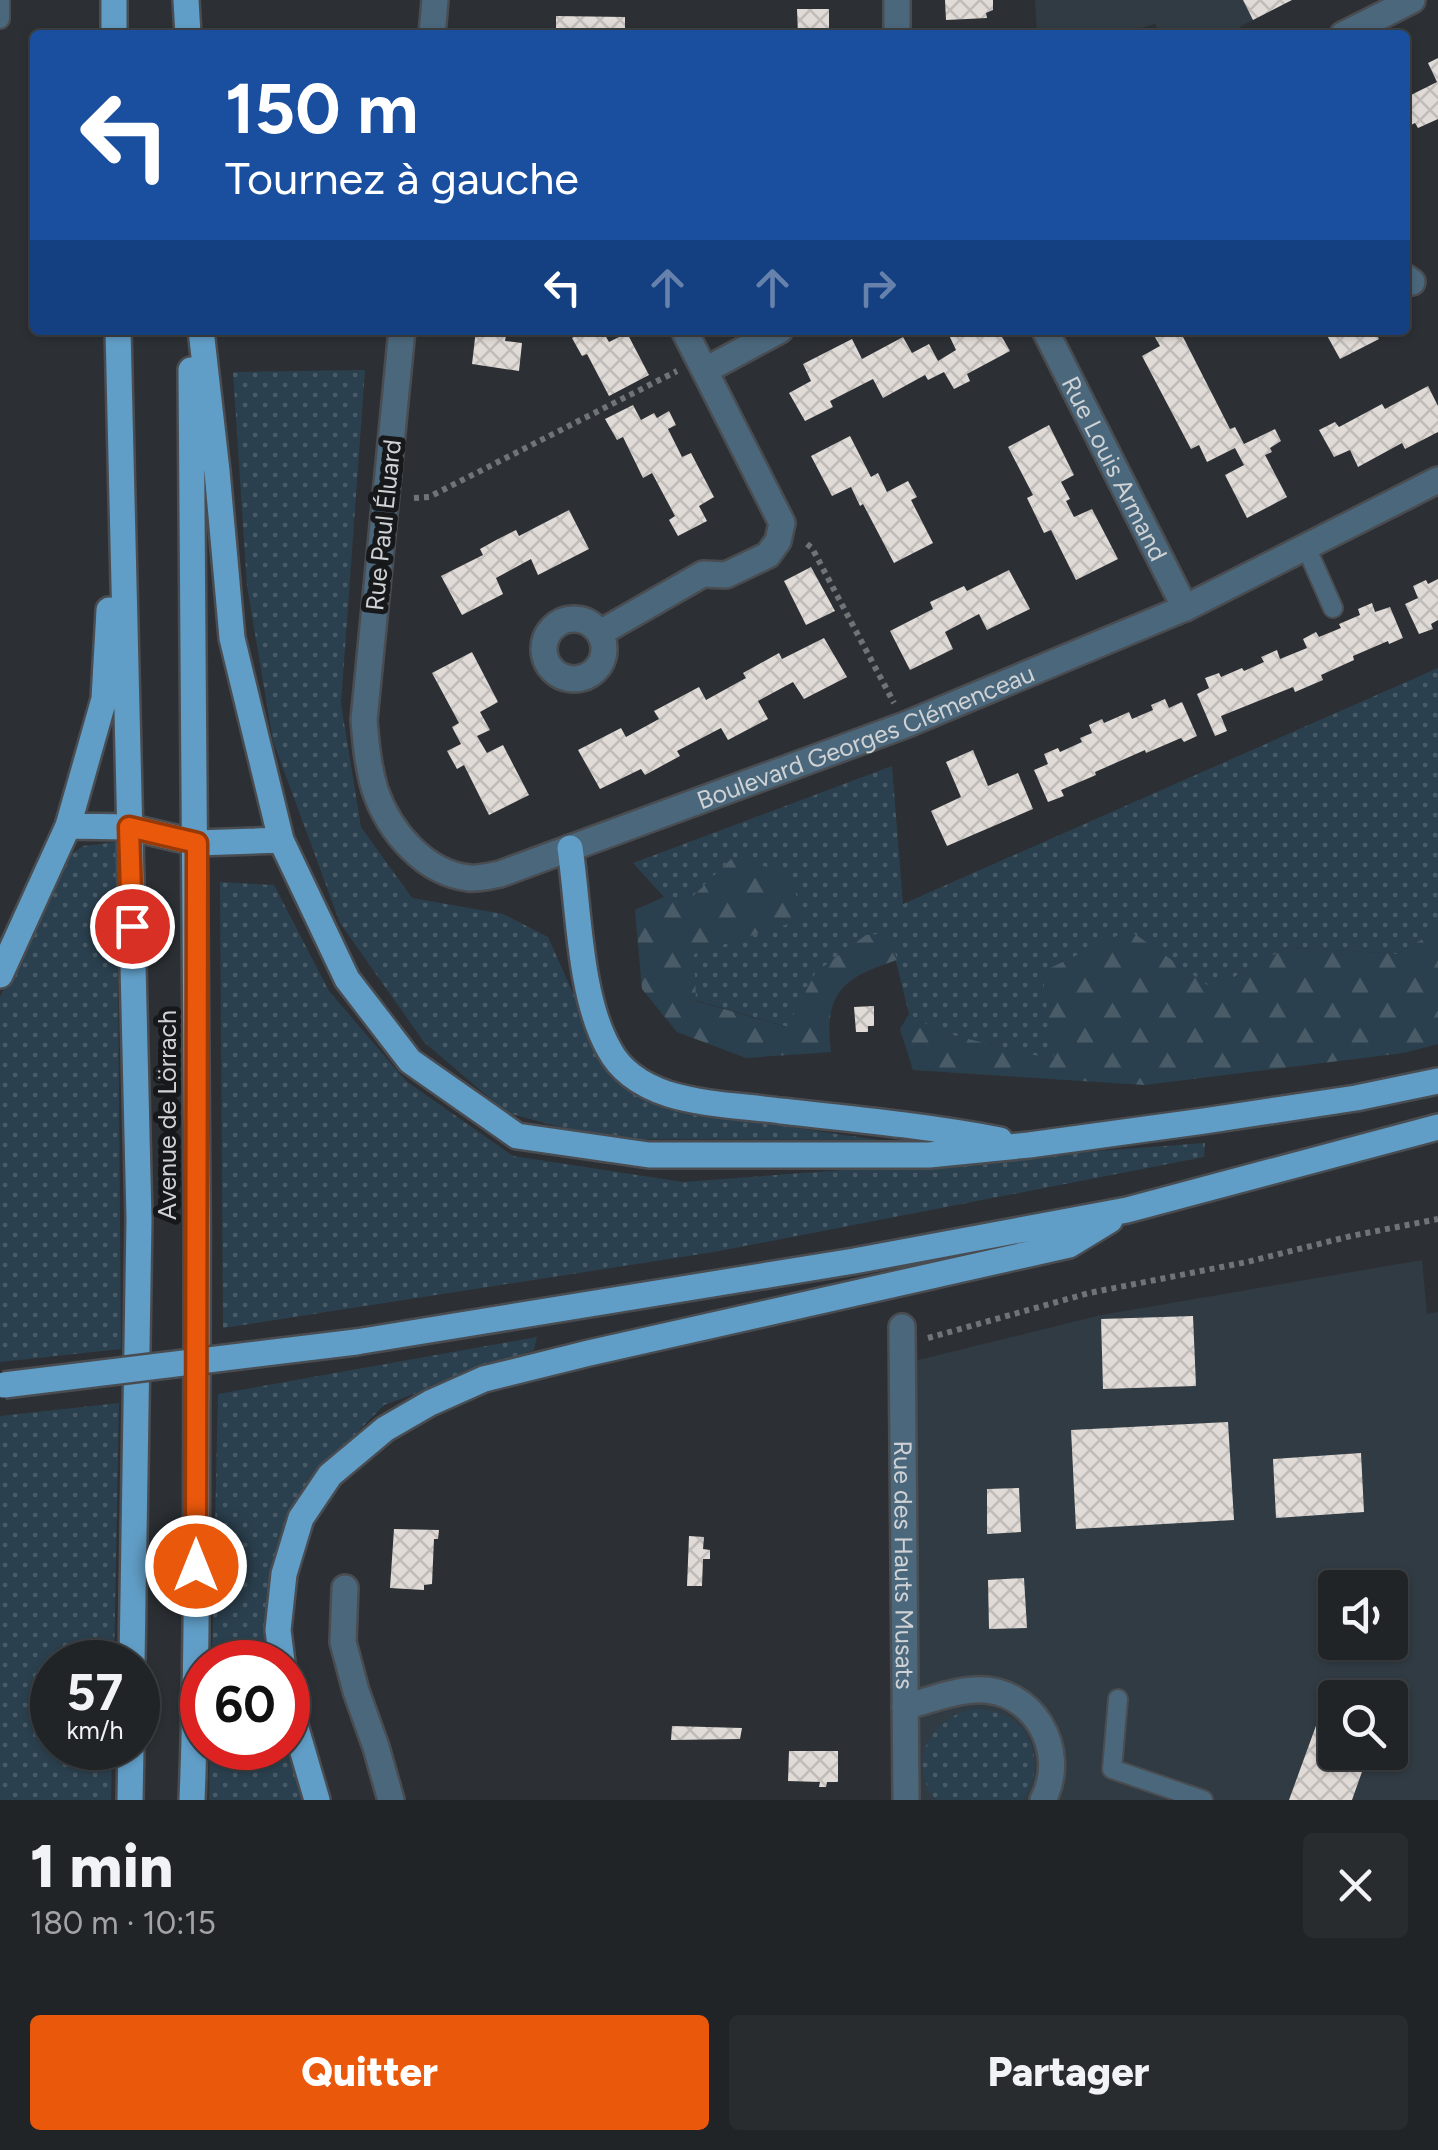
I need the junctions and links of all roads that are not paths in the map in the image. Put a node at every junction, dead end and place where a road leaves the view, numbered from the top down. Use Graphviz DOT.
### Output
graph roads {
  1 [pos="0,0"];
  2 [pos="114,0"];
  3 [pos="186,0"];
  4 [pos="435,0"];
  5 [pos="897,0"];
  6 [pos="1412,0"];
  7 [pos="0,19"];
  8 [pos="114,30"];
  9 [pos="188,30"];
  10 [pos="432,30"];
  11 [pos="897,30"];
  12 [pos="1353,30"];
  13 [pos="118,335"];
  14 [pos="191,335"];
  15 [pos="202,335"];
  16 [pos="402,335"];
  17 [pos="687,335"];
  18 [pos="771,335"];
  19 [pos="1048,335"];
  20 [pos="706,370"];
  21 [pos="119,445"];
  22 [pos="1438,480"];
  23 [pos="1306,547"];
  24 [pos="1185,608"];
  25 [pos="1333,608"];
  26 [pos="600,633"];
  27 [pos="364,720"];
  28 [pos="68,826"];
  29 [pos="129,827"];
  30 [pos="281,840"];
  31 [pos="197,843"];
  32 [pos="570,848"];
  33 [pos="0,975"];
  34 [pos="1438,1081"];
  35 [pos="1438,1127"];
  36 [pos="1030,1146"];
  37 [pos="1127,1210"];
  38 [pos="902,1338"];
  39 [pos="2,1386"];
  40 [pos="346,1588"];
  41 [pos="132,1640"];
  42 [pos="279,1640"];
  43 [pos="1118,1699"];
  44 [pos="905,1707"];
  45 [pos="131,1770"];
  46 [pos="308,1770"];
  47 [pos="130,1800"];
  48 [pos="192,1800"];
  49 [pos="317,1800"];
  50 [pos="391,1800"];
  51 [pos="906,1800"];
  52 [pos="1043,1800"];
  53 [pos="1204,1800"];
  1 -- 7 [label="lane"];
  2 -- 8 [label="main road"];
  3 -- 9 [label="main road"];
  4 -- 10 [label="street"];
  5 -- 11 [label="street"];
  6 -- 12 [label="street"];
  13 -- 21 [label="main road, Avenue de Lörrach"];
  14 -- 31 [label="main road, Avenue de Lörrach"];
  15 -- 30 [label="main road"];
  16 -- 27 [label="street, Rue Paul Éluard"];
  17 -- 20 [label="street"];
  18 -- 20 [label="street"];
  19 -- 24 [label="street, Rue Louis Armand"];
  20 -- 26 [label="street"];
  21 -- 28 [label="main road"];
  21 -- 29 [label="main road, Avenue de Lörrach"];
  22 -- 23 [label="street, Boulevard Georges Clémenceau"];
  23 -- 24 [label="street, Boulevard Georges Clémenceau"];
  23 -- 25 [label="lane"];
  24 -- 32 [label="street, Boulevard Georges Clémenceau"];
  27 -- 32 [label="street, Boulevard Georges Clémenceau"];
  28 -- 29 [label="main road"];
  28 -- 33 [label="main road"];
  29 -- 31 [label="main road"];
  29 -- 41 [label="main road, Avenue de Lörrach"];
  30 -- 31 [label="main road"];
  30 -- 36 [label="main road"];
  31 -- 48 [label="main road, Avenue de Lörrach"];
  32 -- 36 [label="main road"];
  34 -- 36 [label="main road"];
  35 -- 37 [label="main road"];
  37 -- 39 [label="main road, bridge"];
  37 -- 42 [label="main road"];
  38 -- 44 [label="street, Rue des Hauts Musats"];
  40 -- 50 [label="street"];
  43 -- 53 [label="lane"];
  44 -- 51 [label="street, Rue des Hauts Musats"];
  44 -- 52 [label="street"];
  45 -- 47 [label="main road"];
  46 -- 49 [label="main road"];
}
